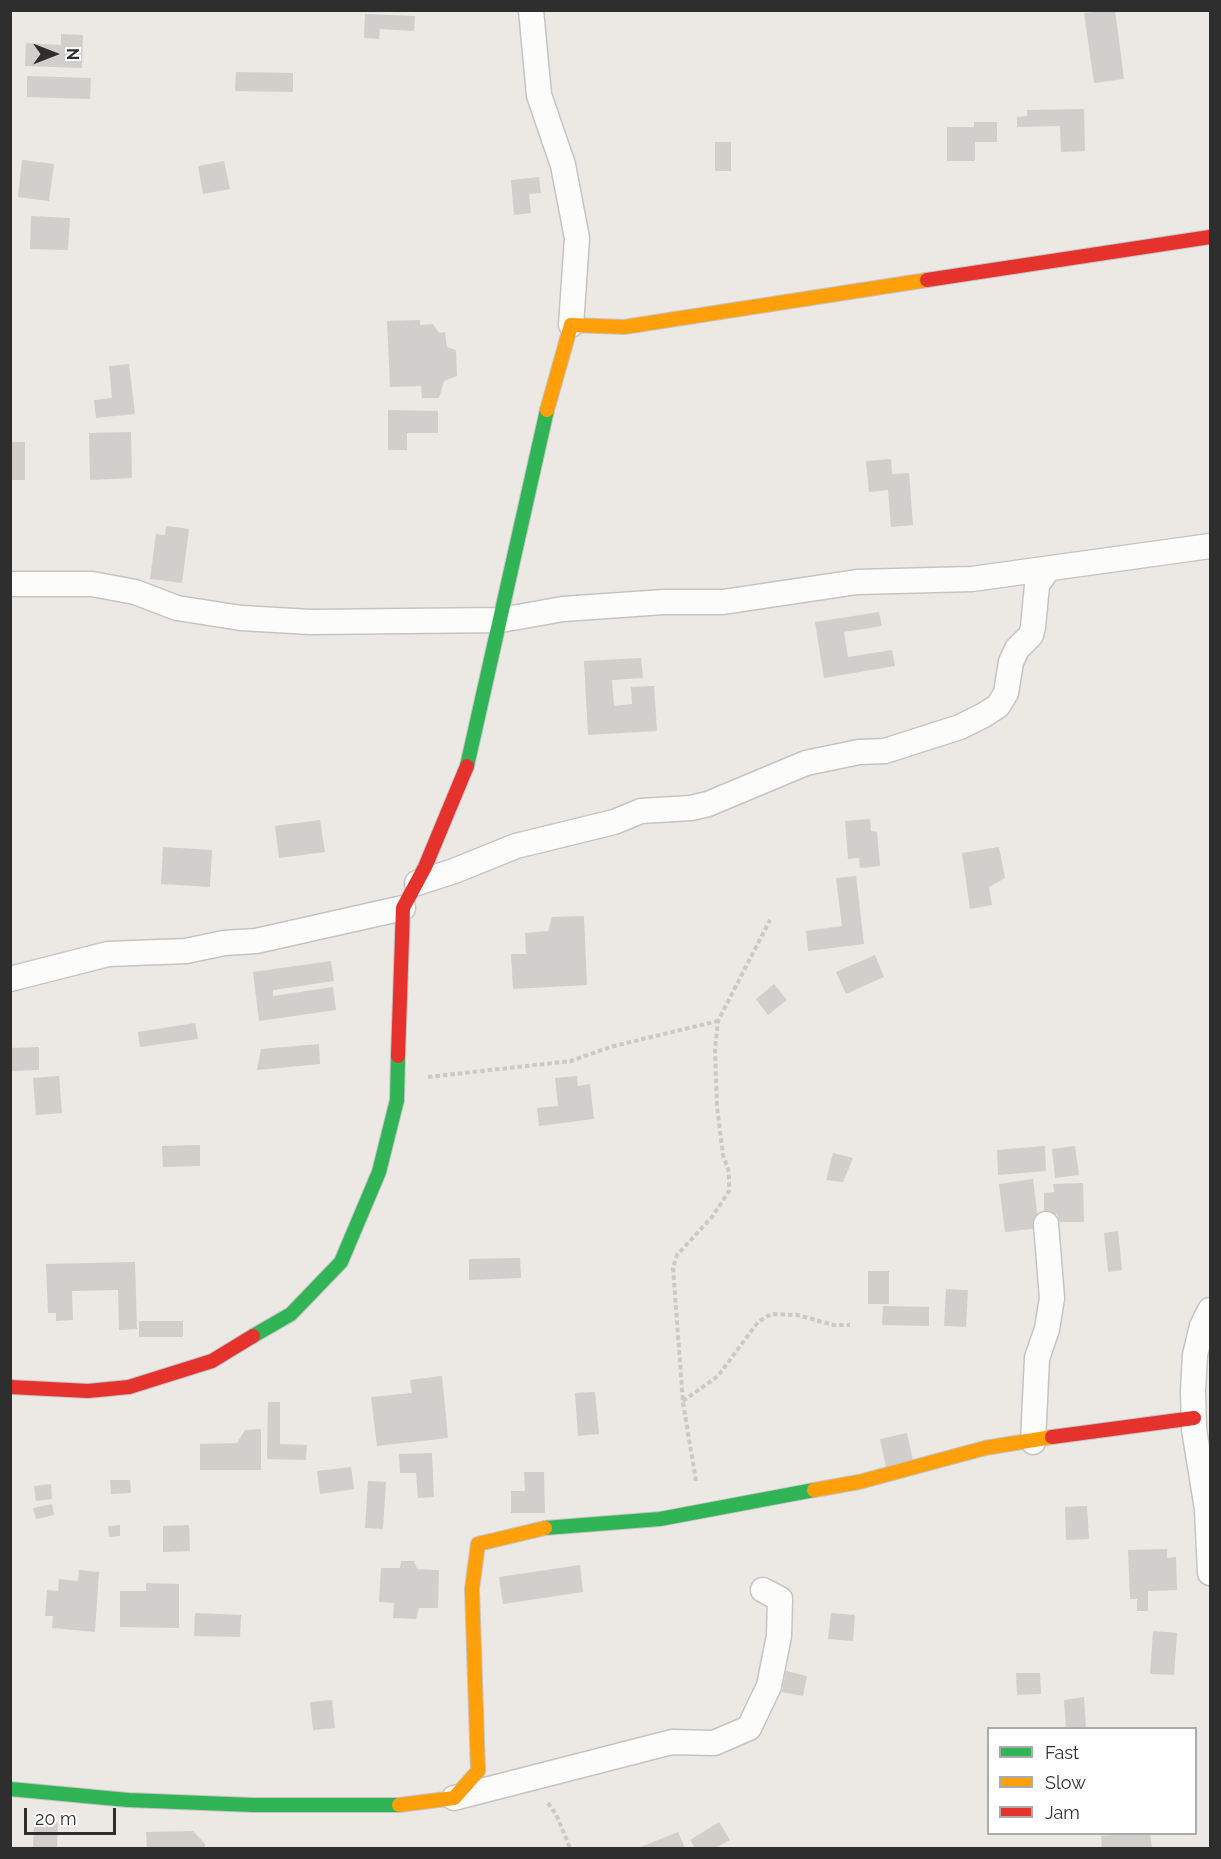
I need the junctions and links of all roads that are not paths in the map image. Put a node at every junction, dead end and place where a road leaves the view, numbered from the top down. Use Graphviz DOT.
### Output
graph roads {
  1 [pos="531,10"];
  2 [pos="1210,237"];
  3 [pos="571,325"];
  4 [pos="1210,546"];
  5 [pos="1048,569"];
  6 [pos="10,584"];
  7 [pos="501,620"];
  8 [pos="417,882"];
  9 [pos="404,908"];
  10 [pos="10,979"];
  11 [pos="1046,1224"];
  12 [pos="1210,1310"];
  13 [pos="10,1387"];
  14 [pos="1194,1418"];
  15 [pos="1033,1442"];
  16 [pos="1210,1573"];
  17 [pos="762,1590"];
  18 [pos="10,1789"];
  19 [pos="454,1798"];
  1 -- 3 [label="street"];
  2 -- 3 [label="street"];
  3 -- 7 [label="street"];
  4 -- 5 [label="street"];
  5 -- 7 [label="street"];
  5 -- 8 [label="street"];
  6 -- 7 [label="street"];
  7 -- 8 [label="street"];
  8 -- 9 [label="street"];
  9 -- 10 [label="street"];
  9 -- 13 [label="street"];
  11 -- 15 [label="street"];
  12 -- 14 [label="street"];
  14 -- 15 [label="street"];
  14 -- 16 [label="street"];
  15 -- 19 [label="street"];
  17 -- 19 [label="street"];
  18 -- 19 [label="street"];
}
